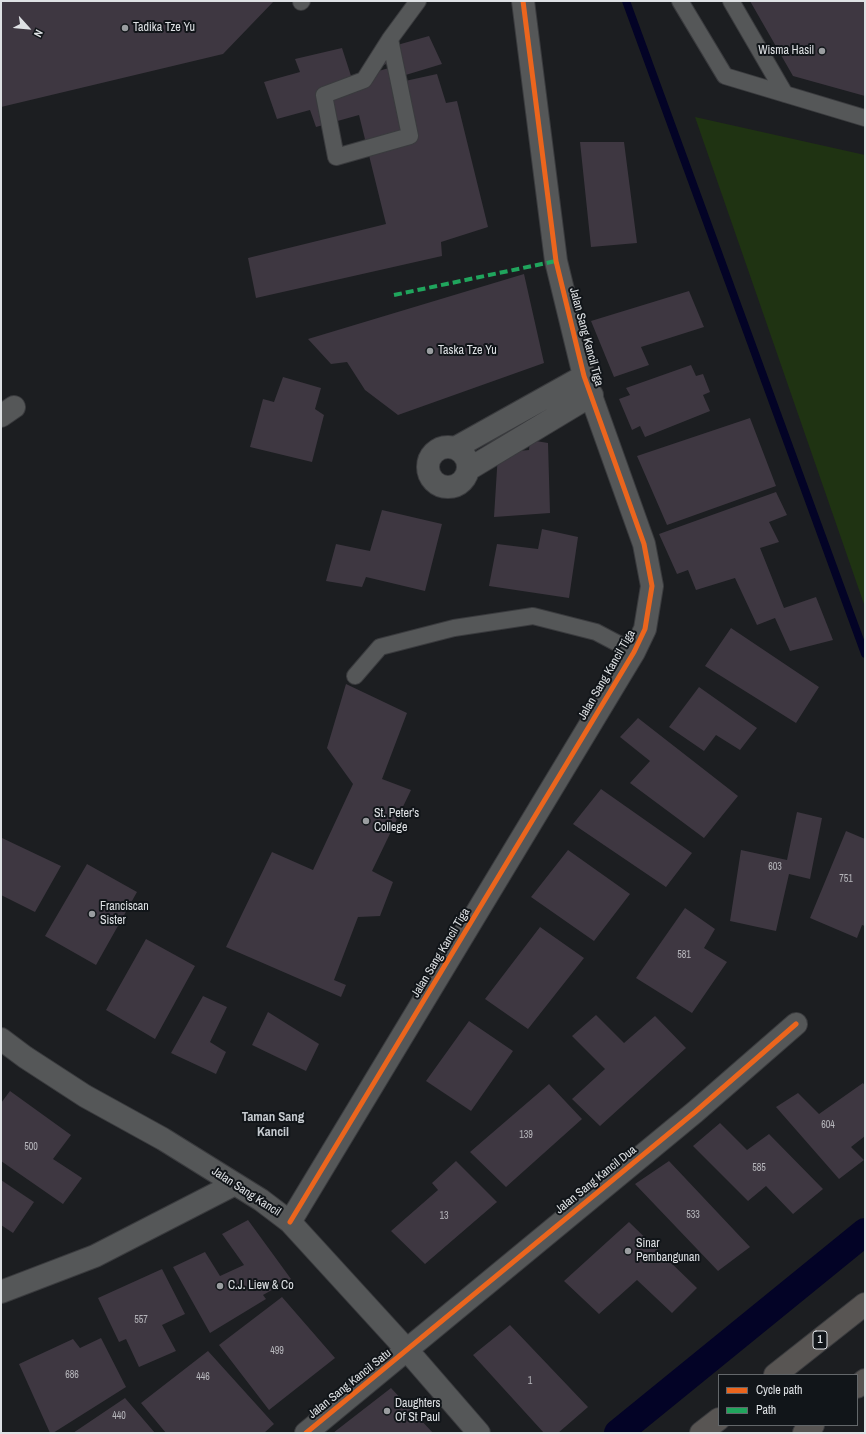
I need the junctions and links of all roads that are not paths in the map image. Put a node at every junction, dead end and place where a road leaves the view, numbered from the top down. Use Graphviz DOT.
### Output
graph roads {
  1 [pos="418,1"];
  2 [pos="680,1"];
  3 [pos="731,1"];
  4 [pos="522,3"];
  5 [pos="390,39"];
  6 [pos="785,94"];
  7 [pos="865,118"];
  8 [pos="588,385"];
  9 [pos="455,448"];
  10 [pos="469,469"];
  11 [pos="634,652"];
  12 [pos="355,676"];
  13 [pos="796,1024"];
  14 [pos="1,1038"];
  15 [pos="235,1184"];
  16 [pos="290,1222"];
  17 [pos="1,1292"];
  18 [pos="865,1304"];
  19 [pos="407,1350"];
  20 [pos="776,1374"];
  21 [pos="718,1420"];
  22 [pos="812,1426"];
  23 [pos="306,1433"];
  24 [pos="479,1433"];
  25 [pos="702,1433"];
  26 [pos="804,1433"];
  1 -- 5 [label="lane"];
  2 -- 6 [label="lane"];
  3 -- 6 [label="lane"];
  4 -- 8 [label="street, Jalan Sang Kancil Tiga"];
  5 -- 5 [label="lane"];
  6 -- 7 [label="lane"];
  8 -- 9 [label="street"];
  8 -- 10 [label="street"];
  8 -- 11 [label="street, Jalan Sang Kancil Tiga"];
  9 -- 10 [label="street"];
  9 -- 10 [label="street"];
  11 -- 12 [label="lane"];
  11 -- 16 [label="street, Jalan Sang Kancil Tiga"];
  13 -- 19 [label="street, Jalan Sang Kancil Dua"];
  14 -- 15 [label="street, Jalan Sang Kancil"];
  15 -- 16 [label="street, Jalan Sang Kancil"];
  15 -- 17 [label="street"];
  16 -- 19 [label="street, Jalan Sang Kancil"];
  18 -- 20 [label="main road, 1"];
  19 -- 23 [label="street, Jalan Sang Kancil Satu"];
  19 -- 24 [label="street, Jalan Sang Kancil"];
  21 -- 25 [label="main road"];
  22 -- 26 [label="main road"];
}
